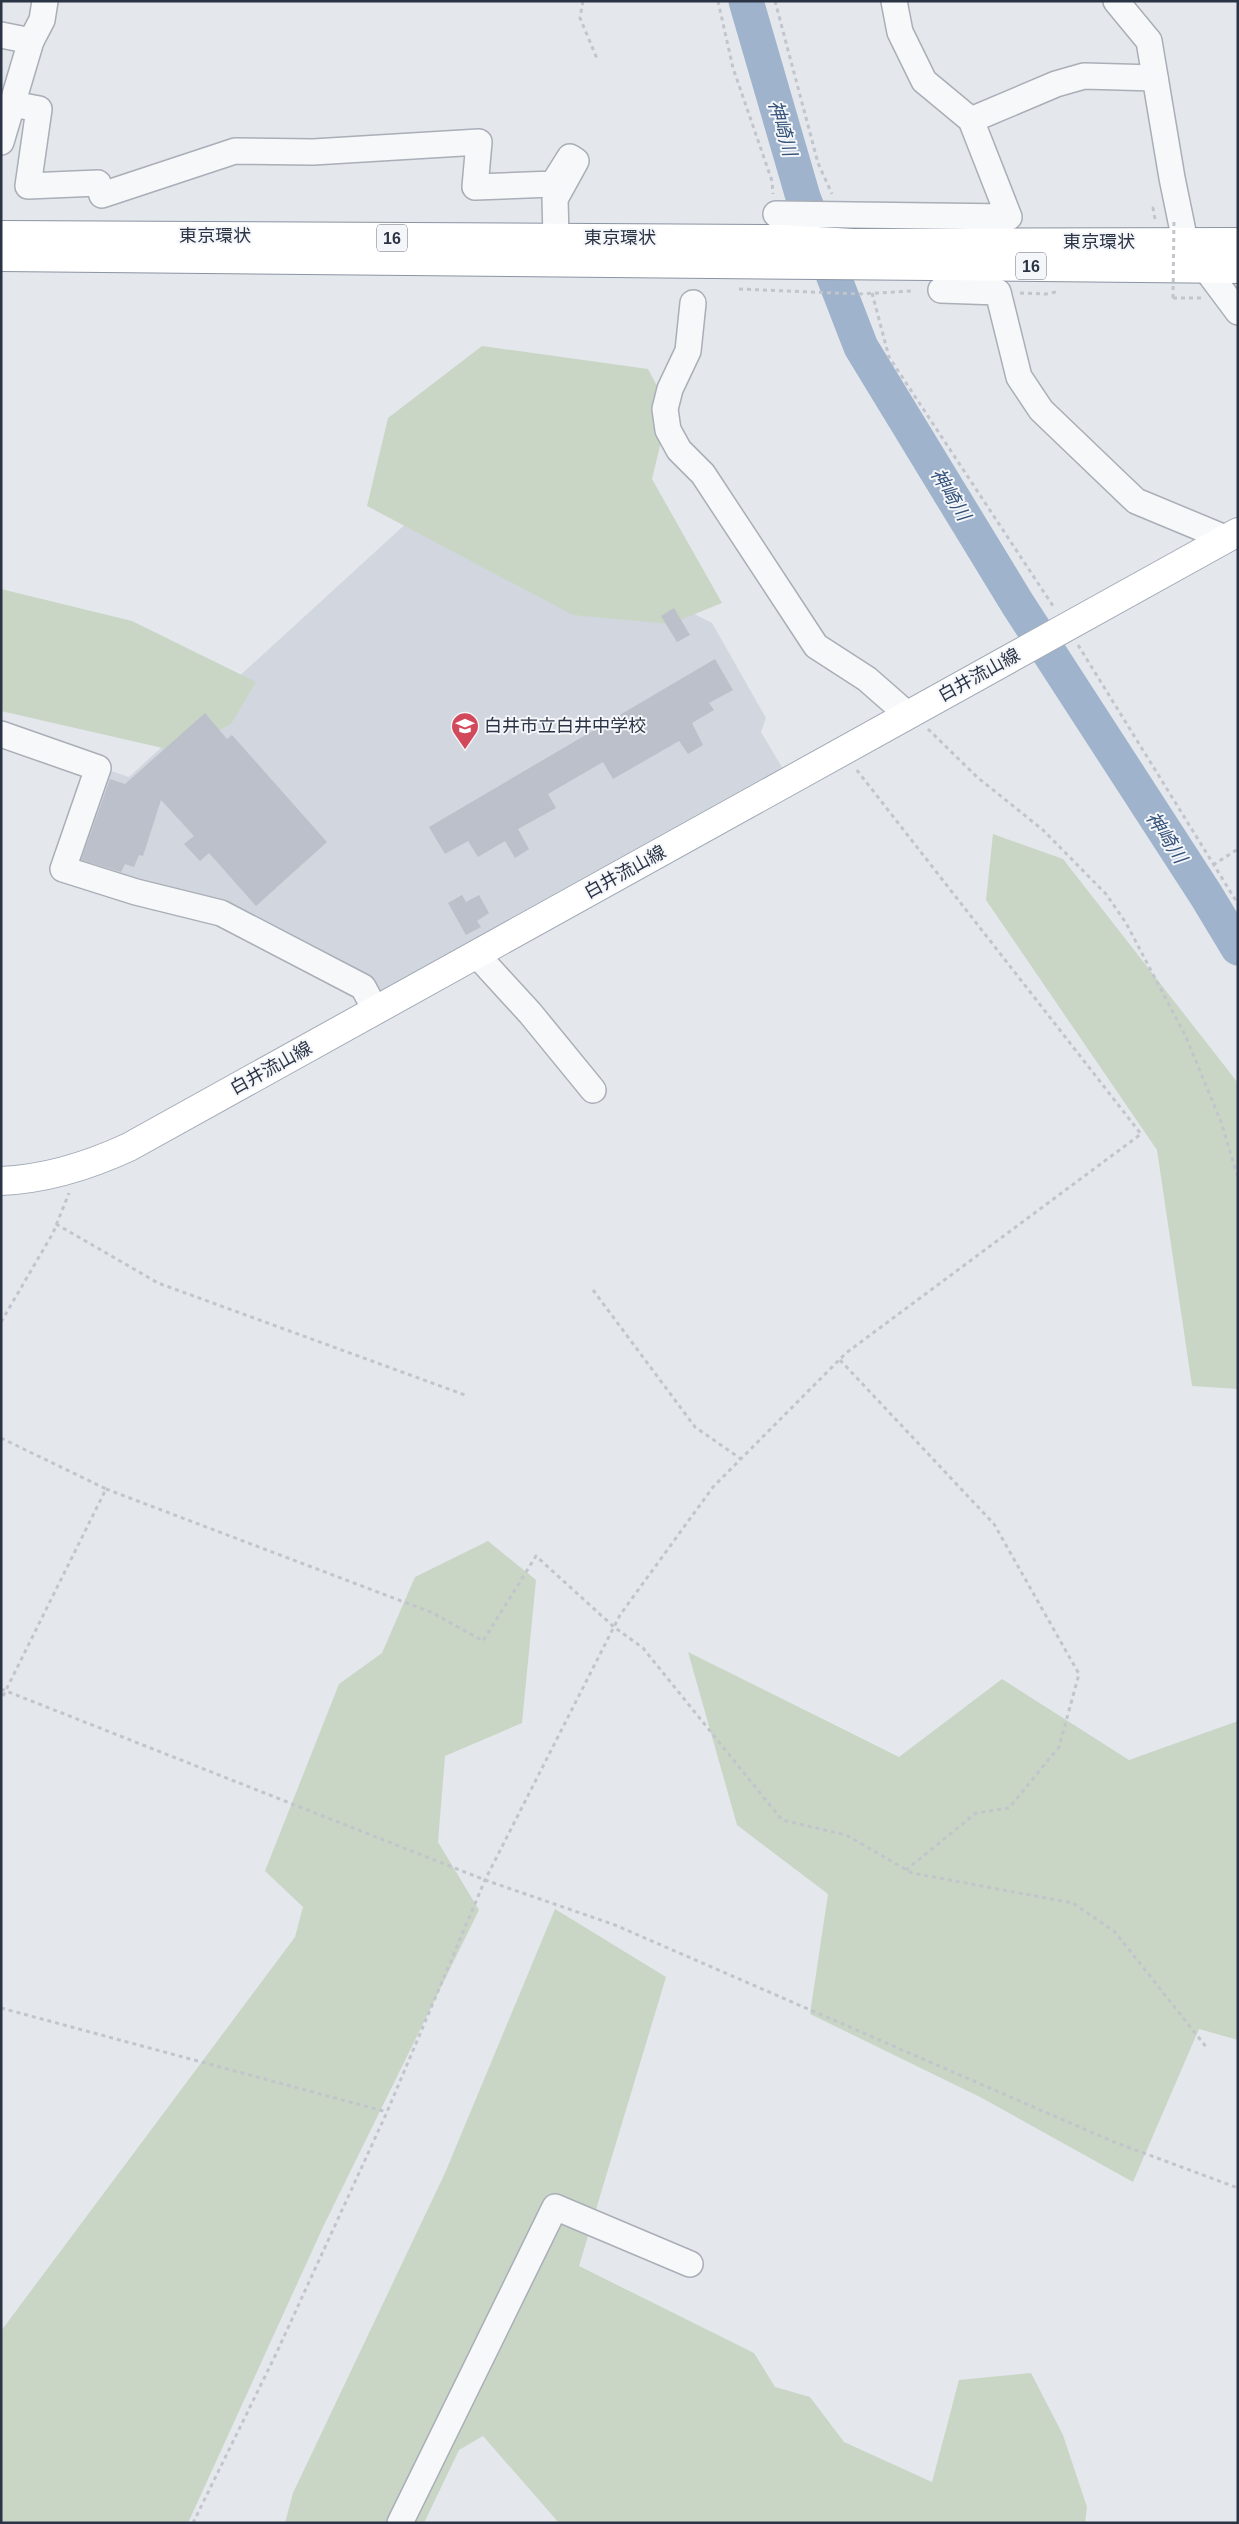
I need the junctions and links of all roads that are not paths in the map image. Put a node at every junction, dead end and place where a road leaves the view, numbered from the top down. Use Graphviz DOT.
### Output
graph roads {
  1 [pos="45,1"];
  2 [pos="894,1"];
  3 [pos="1116,1"];
  4 [pos="1,35"];
  5 [pos="31,41"];
  6 [pos="1155,78"];
  7 [pos="12,104"];
  8 [pos="971,120"];
  9 [pos="1,142"];
  10 [pos="1180,230"];
  11 [pos="1,235"];
  12 [pos="556,238"];
  13 [pos="783,239"];
  14 [pos="1238,242"];
  15 [pos="855,254"];
  16 [pos="1,257"];
  17 [pos="1204,269"];
  18 [pos="1238,269"];
  19 [pos="941,290"];
  20 [pos="693,303"];
  21 [pos="1238,312"];
  22 [pos="1233,535"];
  23 [pos="909,714"];
  24 [pos="1,734"];
  25 [pos="476,954"];
  26 [pos="376,1010"];
  27 [pos="593,1090"];
  28 [pos="1,1181"];
  29 [pos="690,2264"];
  30 [pos="400,2523"];
  1 -- 5 [label="street"];
  2 -- 8 [label="street"];
  3 -- 6 [label="street"];
  4 -- 5 [label="street"];
  5 -- 7 [label="street"];
  6 -- 8 [label="street"];
  6 -- 10 [label="street"];
  7 -- 9 [label="street"];
  7 -- 12 [label="street"];
  8 -- 13 [label="street"];
  10 -- 14 [label="main road, 東京環状 / 16"];
  10 -- 15 [label="main road, 東京環状 / 16"];
  10 -- 17 [label="street"];
  11 -- 12 [label="main road, 東京環状 / 16"];
  12 -- 13 [label="main road, 東京環状 / 16"];
  13 -- 15 [label="main road, 東京環状 / 16"];
  13 -- 16 [label="main road, 東京環状 / 16"];
  15 -- 17 [label="main road, 東京環状 / 16"];
  17 -- 18 [label="main road, 東京環状 / 16"];
  17 -- 21 [label="street"];
  19 -- 22 [label="street"];
  20 -- 23 [label="street"];
  22 -- 23 [label="main road, 白井流山線"];
  23 -- 25 [label="main road, 白井流山線"];
  24 -- 26 [label="street"];
  25 -- 26 [label="main road, 白井流山線"];
  25 -- 27 [label="street"];
  26 -- 28 [label="main road, 白井流山線"];
  29 -- 30 [label="street"];
}
